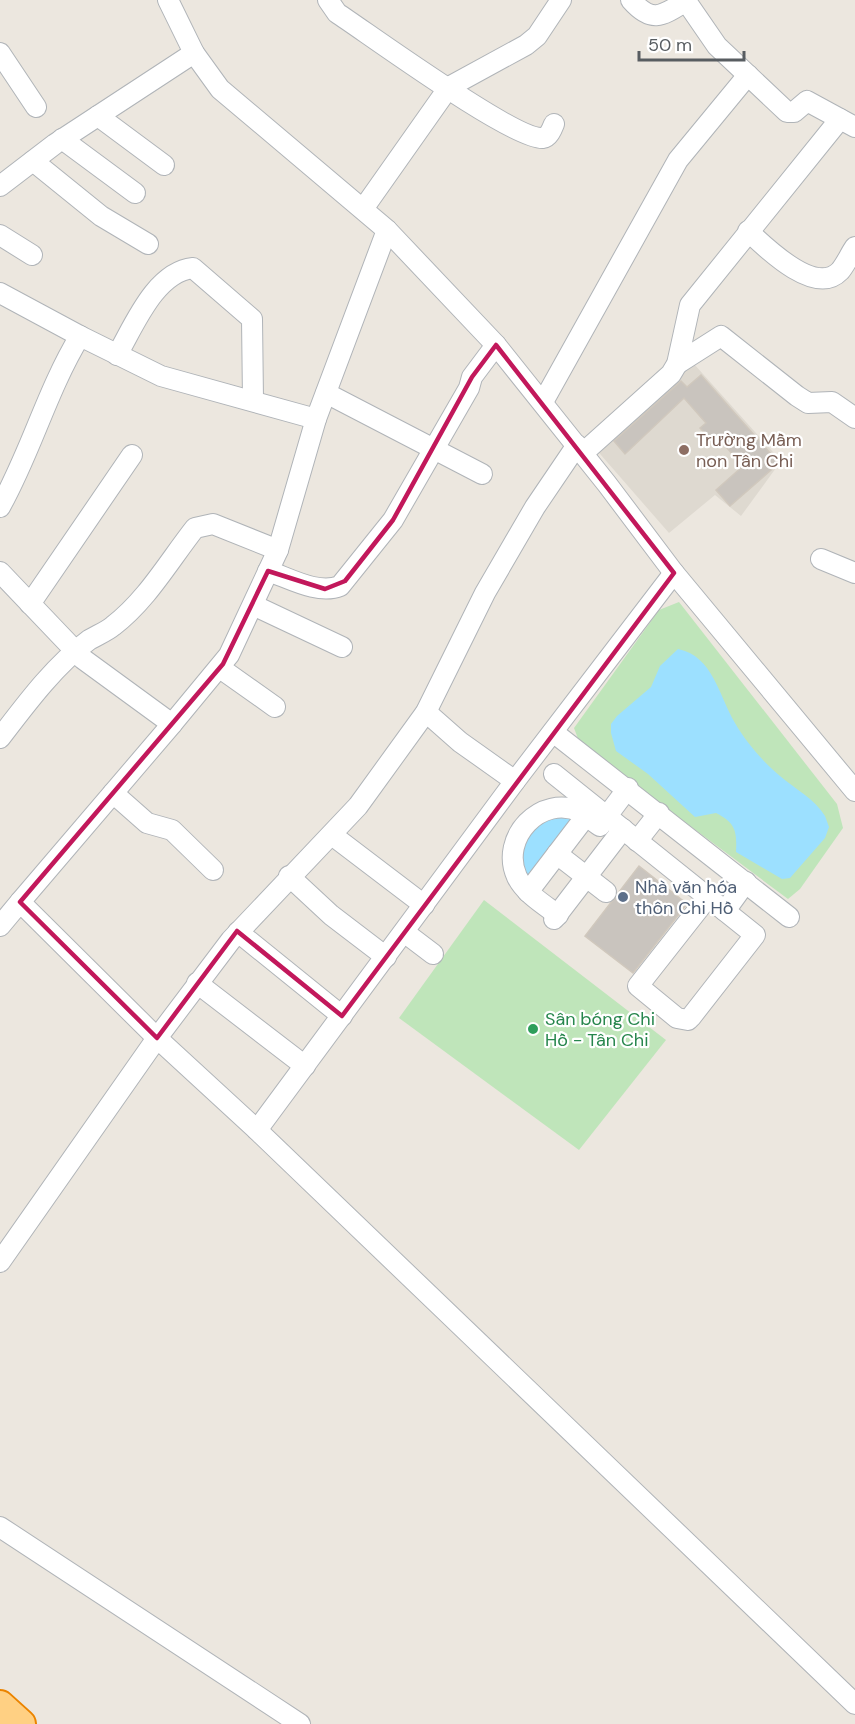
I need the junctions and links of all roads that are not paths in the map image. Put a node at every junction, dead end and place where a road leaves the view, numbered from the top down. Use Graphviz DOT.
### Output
graph roads {
  1 [pos="168,0"];
  2 [pos="328,0"];
  3 [pos="561,0"];
  4 [pos="631,0"];
  5 [pos="0,52"];
  6 [pos="194,53"];
  7 [pos="748,75"];
  8 [pos="448,87"];
  9 [pos="36,107"];
  10 [pos="98,116"];
  11 [pos="848,123"];
  12 [pos="554,124"];
  13 [pos="62,139"];
  14 [pos="33,161"];
  15 [pos="164,165"];
  16 [pos="0,186"];
  17 [pos="135,193"];
  18 [pos="363,209"];
  19 [pos="387,230"];
  20 [pos="747,231"];
  21 [pos="0,235"];
  22 [pos="148,244"];
  23 [pos="855,247"];
  24 [pos="32,255"];
  25 [pos="0,293"];
  26 [pos="80,336"];
  27 [pos="496,345"];
  28 [pos="117,355"];
  29 [pos="677,364"];
  30 [pos="326,393"];
  31 [pos="253,400"];
  32 [pos="543,402"];
  33 [pos="316,418"];
  34 [pos="855,418"];
  35 [pos="433,449"];
  36 [pos="580,449"];
  37 [pos="132,455"];
  38 [pos="482,474"];
  39 [pos="0,507"];
  40 [pos="278,550"];
  41 [pos="821,559"];
  42 [pos="268,571"];
  43 [pos="0,572"];
  44 [pos="674,573"];
  45 [pos="855,573"];
  46 [pos="30,604"];
  47 [pos="252,605"];
  48 [pos="342,647"];
  49 [pos="76,652"];
  50 [pos="220,668"];
  51 [pos="275,707"];
  52 [pos="426,712"];
  53 [pos="172,724"];
  54 [pos="553,732"];
  55 [pos="0,738"];
  56 [pos="554,774"];
  57 [pos="515,782"];
  58 [pos="628,788"];
  59 [pos="855,791"];
  60 [pos="113,793"];
  61 [pos="659,813"];
  62 [pos="586,816"];
  63 [pos="607,816"];
  64 [pos="332,835"];
  65 [pos="626,836"];
  66 [pos="557,855"];
  67 [pos="213,870"];
  68 [pos="289,876"];
  69 [pos="587,877"];
  70 [pos="746,882"];
  71 [pos="528,892"];
  72 [pos="606,892"];
  73 [pos="708,897"];
  74 [pos="20,902"];
  75 [pos="424,905"];
  76 [pos="725,911"];
  77 [pos="789,917"];
  78 [pos="0,926"];
  79 [pos="237,932"];
  80 [pos="404,932"];
  81 [pos="433,954"];
  82 [pos="386,957"];
  83 [pos="197,983"];
  84 [pos="342,1016"];
  85 [pos="157,1038"];
  86 [pos="305,1066"];
  87 [pos="257,1130"];
  88 [pos="0,1262"];
  89 [pos="0,1527"];
  90 [pos="855,1704"];
  91 [pos="0,1705"];
  92 [pos="21,1724"];
  93 [pos="300,1724"];
  1 -- 6 [label="street"];
  2 -- 8 [label="street"];
  3 -- 8 [label="street"];
  4 -- 7 [label="street"];
  5 -- 9 [label="street"];
  6 -- 10 [label="street"];
  6 -- 18 [label="street"];
  7 -- 11 [label="street"];
  7 -- 32 [label="street"];
  8 -- 12 [label="street"];
  8 -- 18 [label="street"];
  10 -- 13 [label="street"];
  10 -- 15 [label="street"];
  11 -- 20 [label="street"];
  13 -- 14 [label="street"];
  13 -- 17 [label="street"];
  14 -- 16 [label="street"];
  14 -- 22 [label="street"];
  18 -- 19 [label="street"];
  19 -- 27 [label="street"];
  19 -- 30 [label="street"];
  20 -- 23 [label="street"];
  20 -- 29 [label="street"];
  21 -- 24 [label="street"];
  25 -- 26 [label="street"];
  26 -- 28 [label="street"];
  26 -- 39 [label="street"];
  27 -- 32 [label="street"];
  27 -- 35 [label="street"];
  28 -- 31 [label="street"];
  28 -- 31 [label="street"];
  29 -- 34 [label="street"];
  29 -- 36 [label="street"];
  30 -- 33 [label="street"];
  30 -- 35 [label="street"];
  31 -- 33 [label="street"];
  32 -- 36 [label="street"];
  33 -- 40 [label="street"];
  35 -- 38 [label="street"];
  35 -- 42 [label="street"];
  36 -- 44 [label="street"];
  36 -- 52 [label="street"];
  37 -- 46 [label="street"];
  40 -- 42 [label="street"];
  40 -- 49 [label="street"];
  41 -- 45 [label="street"];
  42 -- 47 [label="street"];
  43 -- 46 [label="street"];
  44 -- 54 [label="street"];
  44 -- 59 [label="street"];
  46 -- 49 [label="street"];
  47 -- 48 [label="street"];
  47 -- 50 [label="street"];
  49 -- 53 [label="street"];
  49 -- 55 [label="street"];
  50 -- 51 [label="street"];
  50 -- 53 [label="street"];
  52 -- 57 [label="street"];
  52 -- 64 [label="street"];
  53 -- 60 [label="street"];
  54 -- 57 [label="street"];
  54 -- 58 [label="street"];
  56 -- 63 [label="street"];
  57 -- 75 [label="street"];
  58 -- 61 [label="street"];
  58 -- 63 [label="street"];
  60 -- 67 [label="street"];
  60 -- 74 [label="street"];
  61 -- 65 [label="street"];
  61 -- 70 [label="street"];
  62 -- 65 [label="street"];
  62 -- 66 [label="street"];
  62 -- 71 [label="street"];
  63 -- 65 [label="street"];
  64 -- 68 [label="street"];
  64 -- 75 [label="street"];
  65 -- 69 [label="street"];
  65 -- 73 [label="street"];
  66 -- 69 [label="street"];
  66 -- 71 [label="street"];
  68 -- 79 [label="street"];
  68 -- 82 [label="street"];
  69 -- 71 [label="street"];
  69 -- 72 [label="street"];
  70 -- 76 [label="street"];
  70 -- 77 [label="street"];
  73 -- 76 [label="street"];
  73 -- 76 [label="street"];
  74 -- 78 [label="street"];
  74 -- 85 [label="street"];
  75 -- 80 [label="street"];
  79 -- 83 [label="street"];
  79 -- 84 [label="street"];
  80 -- 81 [label="street"];
  80 -- 82 [label="street"];
  82 -- 84 [label="street"];
  83 -- 85 [label="street"];
  83 -- 86 [label="street"];
  84 -- 86 [label="street"];
  85 -- 87 [label="street"];
  85 -- 88 [label="street"];
  86 -- 87 [label="street"];
  87 -- 90 [label="street"];
  89 -- 93 [label="street"];
  91 -- 92 [label="highway"];
}
